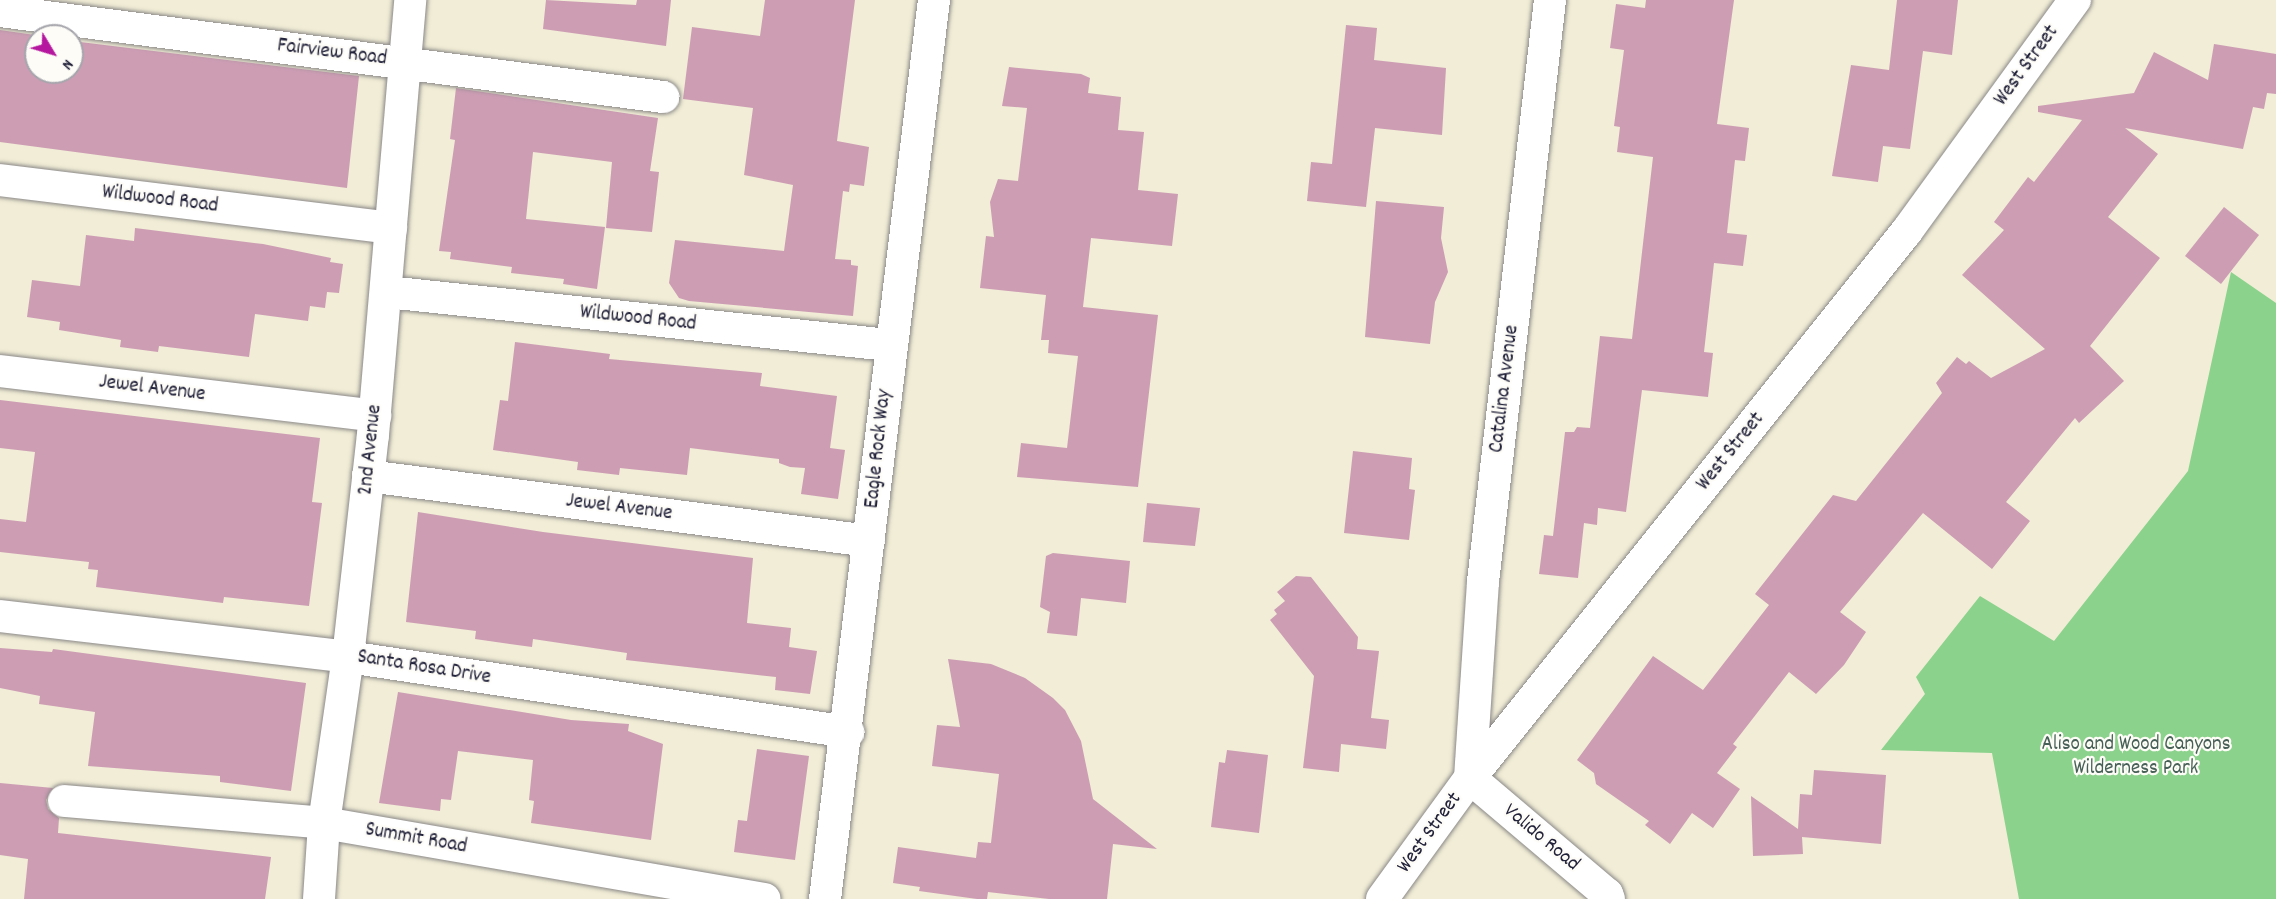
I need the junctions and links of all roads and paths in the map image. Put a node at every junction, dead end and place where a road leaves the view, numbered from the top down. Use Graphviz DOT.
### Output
graph roads {
  1 [pos="410,0"];
  2 [pos="934,0"];
  3 [pos="1550,0"];
  4 [pos="2075,0"];
  5 [pos="0,11"];
  6 [pos="405,62"];
  7 [pos="663,97"];
  8 [pos="0,180"];
  9 [pos="391,228"];
  10 [pos="387,292"];
  11 [pos="889,345"];
  12 [pos="0,371"];
  13 [pos="375,416"];
  14 [pos="368,476"];
  15 [pos="869,541"];
  16 [pos="0,616"];
  17 [pos="348,657"];
  18 [pos="848,732"];
  19 [pos="1470,778"];
  20 [pos="64,801"];
  21 [pos="324,823"];
  22 [pos="319,899"];
  23 [pos="764,899"];
  24 [pos="825,899"];
  25 [pos="1382,899"];
  26 [pos="1609,899"];
  1 -- 6 [label="street, 2nd Avenue"];
  2 -- 11 [label="street, Eagle Rock Way"];
  3 -- 19 [label="street, Catalina Avenue"];
  4 -- 19 [label="street, West Street"];
  5 -- 6 [label="street, Fairview Road"];
  6 -- 7 [label="street, Fairview Road"];
  6 -- 9 [label="street, 2nd Avenue"];
  8 -- 9 [label="street, Wildwood Road"];
  9 -- 10 [label="street, 2nd Avenue"];
  10 -- 11 [label="street, Wildwood Road"];
  10 -- 13 [label="street, 2nd Avenue"];
  11 -- 15 [label="street, Eagle Rock Way"];
  12 -- 13 [label="street, Jewel Avenue"];
  13 -- 14 [label="street, 2nd Avenue"];
  14 -- 15 [label="street, Jewel Avenue"];
  14 -- 17 [label="street, 2nd Avenue"];
  15 -- 18 [label="street, Eagle Rock Way"];
  16 -- 17 [label="street, Santa Rosa Drive"];
  17 -- 18 [label="street, Santa Rosa Drive"];
  17 -- 21 [label="street, 2nd Avenue"];
  18 -- 24 [label="street, Eagle Rock Way"];
  19 -- 25 [label="street, West Street"];
  19 -- 26 [label="street, Valido Road"];
  20 -- 21 [label="street, Summit Road"];
  21 -- 22 [label="street, 2nd Avenue"];
  21 -- 23 [label="street, Summit Road"];
}
